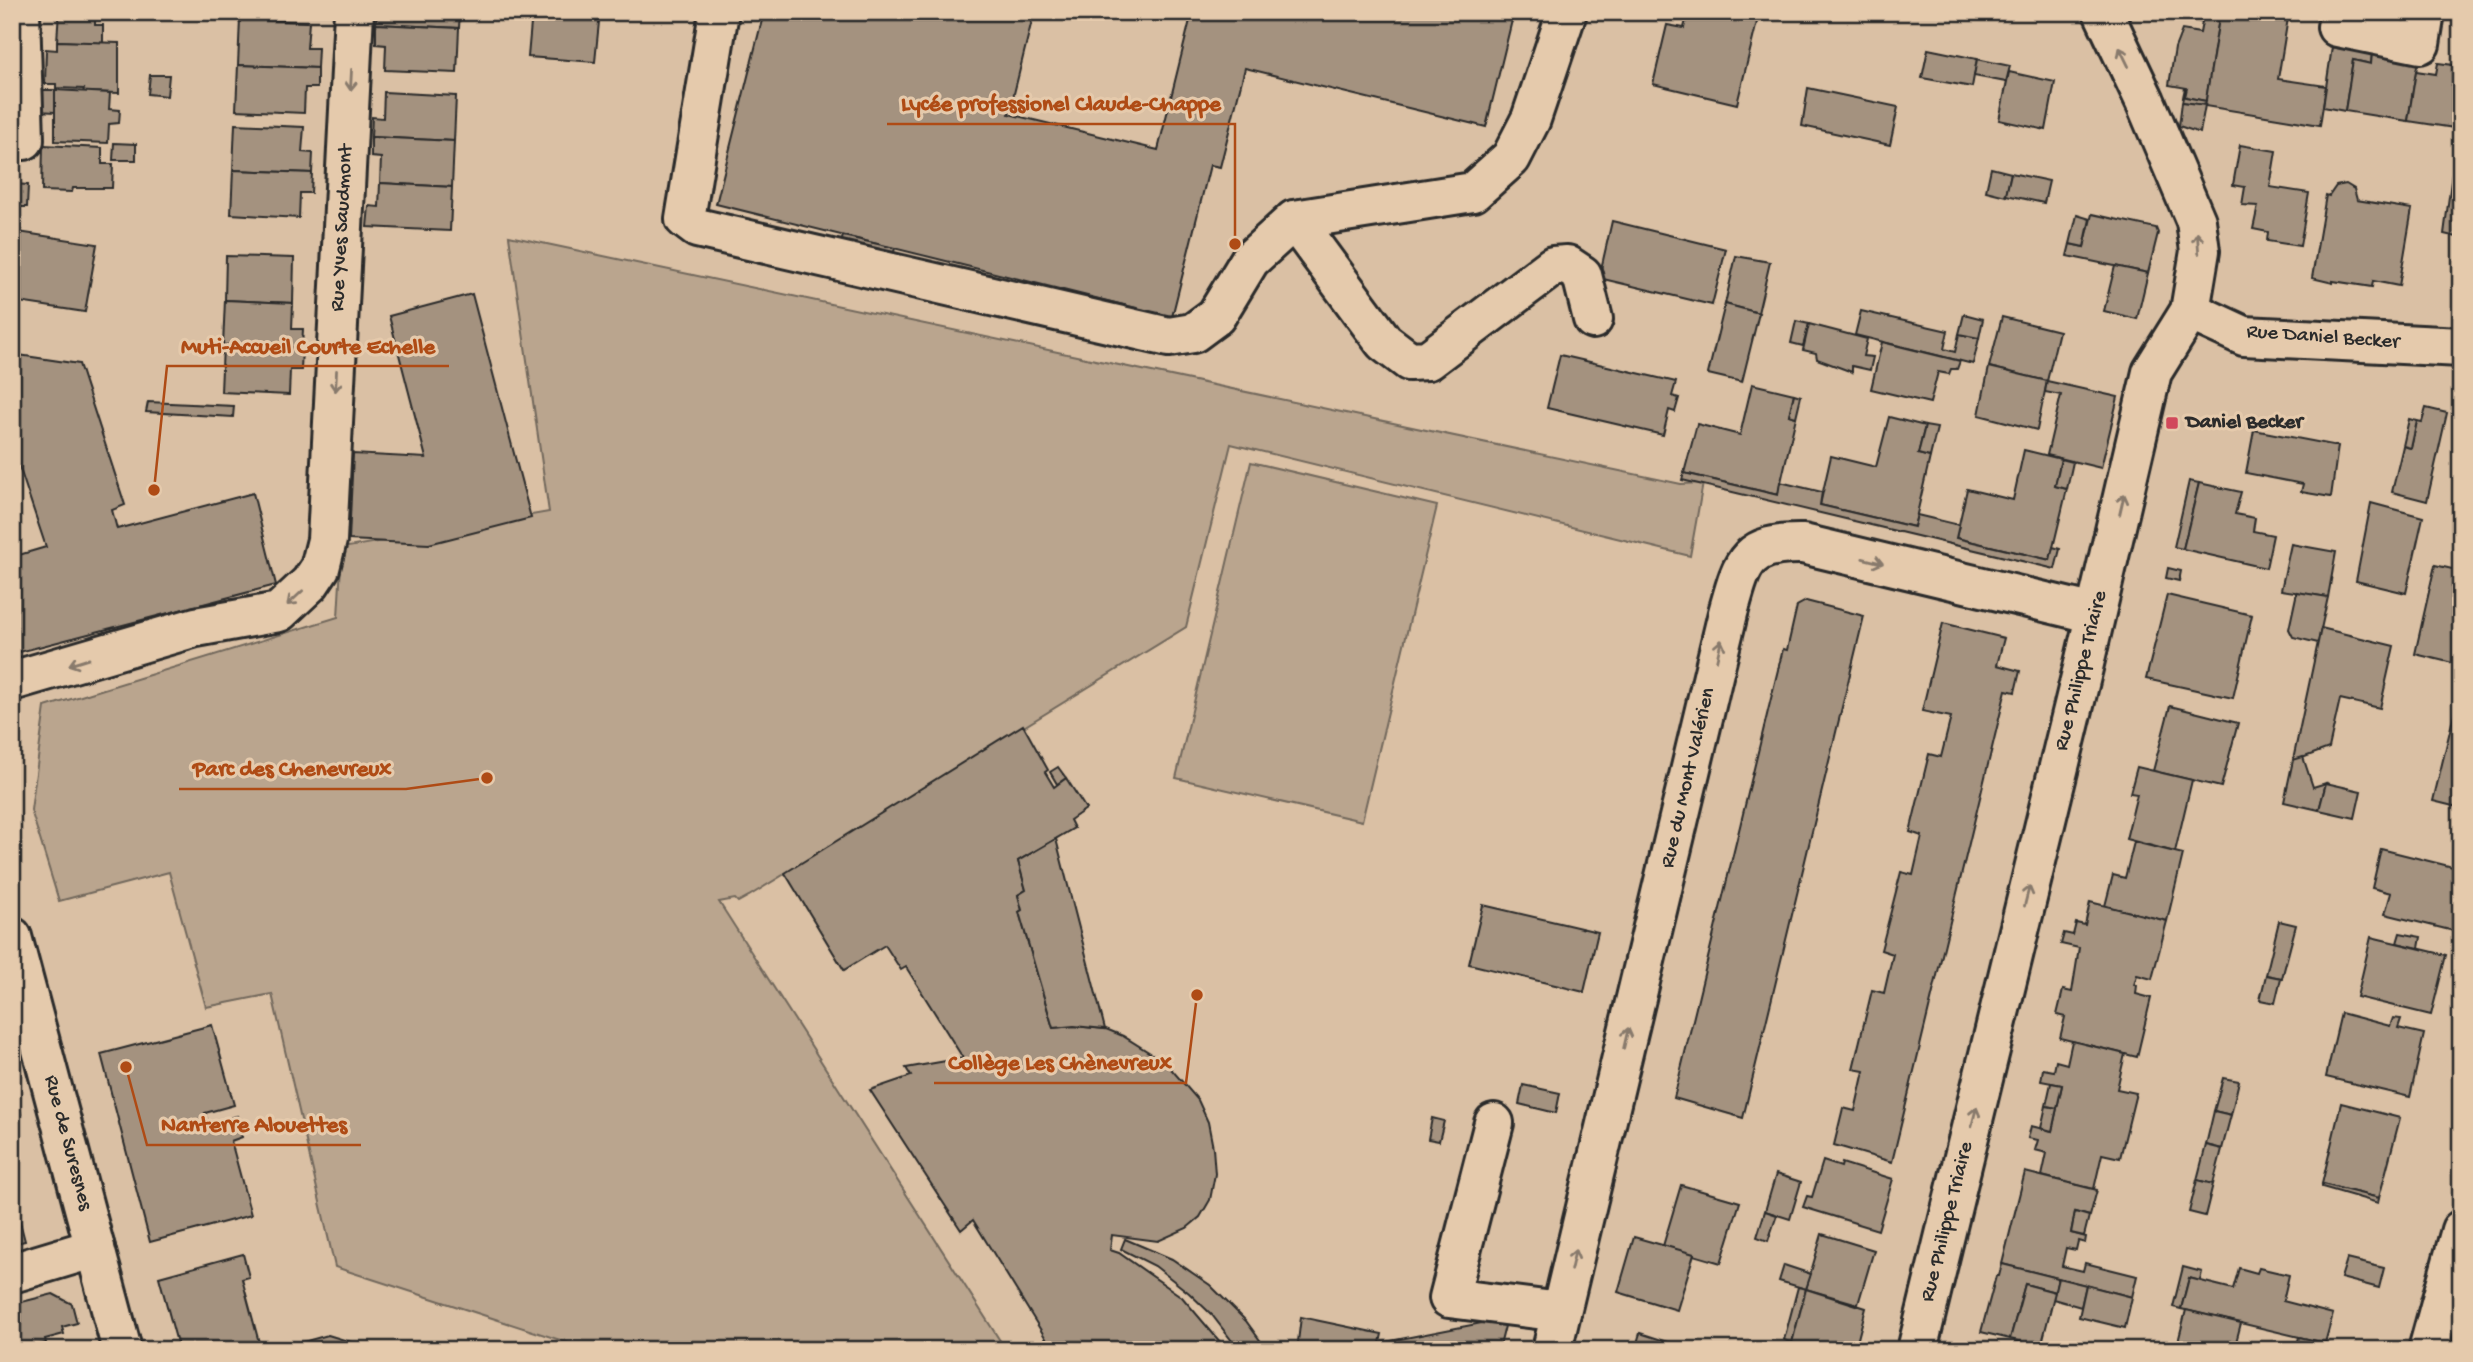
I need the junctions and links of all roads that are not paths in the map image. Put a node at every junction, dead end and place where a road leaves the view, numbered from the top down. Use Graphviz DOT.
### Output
graph roads {
  1 [pos="20,12"];
  2 [pos="354,12"];
  3 [pos="719,12"];
  4 [pos="1567,12"];
  5 [pos="2103,12"];
  6 [pos="2425,12"];
  7 [pos="2337,27"];
  8 [pos="24,140"];
  9 [pos="1294,220"];
  10 [pos="2190,311"];
  11 [pos="1593,319"];
  12 [pos="2461,346"];
  13 [pos="2095,614"];
  14 [pos="12,681"];
  15 [pos="12,936"];
  16 [pos="1494,1124"];
  17 [pos="2461,1230"];
  18 [pos="94,1248"];
  19 [pos="12,1273"];
  20 [pos="2451,1299"];
  21 [pos="1561,1312"];
  22 [pos="122,1350"];
  23 [pos="1552,1350"];
  24 [pos="1917,1350"];
  25 [pos="2428,1350"];
  1 -- 8 [label="street"];
  2 -- 14 [label="street, Rue Yves Saudmont, one-way"];
  3 -- 9 [label="street"];
  4 -- 9 [label="street"];
  10 -- 5 [label="street, Rue Philippe Triaire, one-way"];
  6 -- 7 [label="street"];
  9 -- 11 [label="street"];
  10 -- 12 [label="street, Rue Daniel Becker"];
  13 -- 10 [label="street, Rue Philippe Triaire, one-way"];
  21 -- 13 [label="street, Rue du Mont Valérien, one-way"];
  24 -- 13 [label="street, Rue Philippe Triaire, one-way"];
  15 -- 18 [label="street, Rue de Suresnes"];
  16 -- 21 [label="street"];
  17 -- 20 [label="street"];
  18 -- 19 [label="street"];
  18 -- 22 [label="street, Rue de Suresnes"];
  20 -- 25 [label="street"];
  21 -- 23 [label="street, Rue du Mont Valérien"];
}
